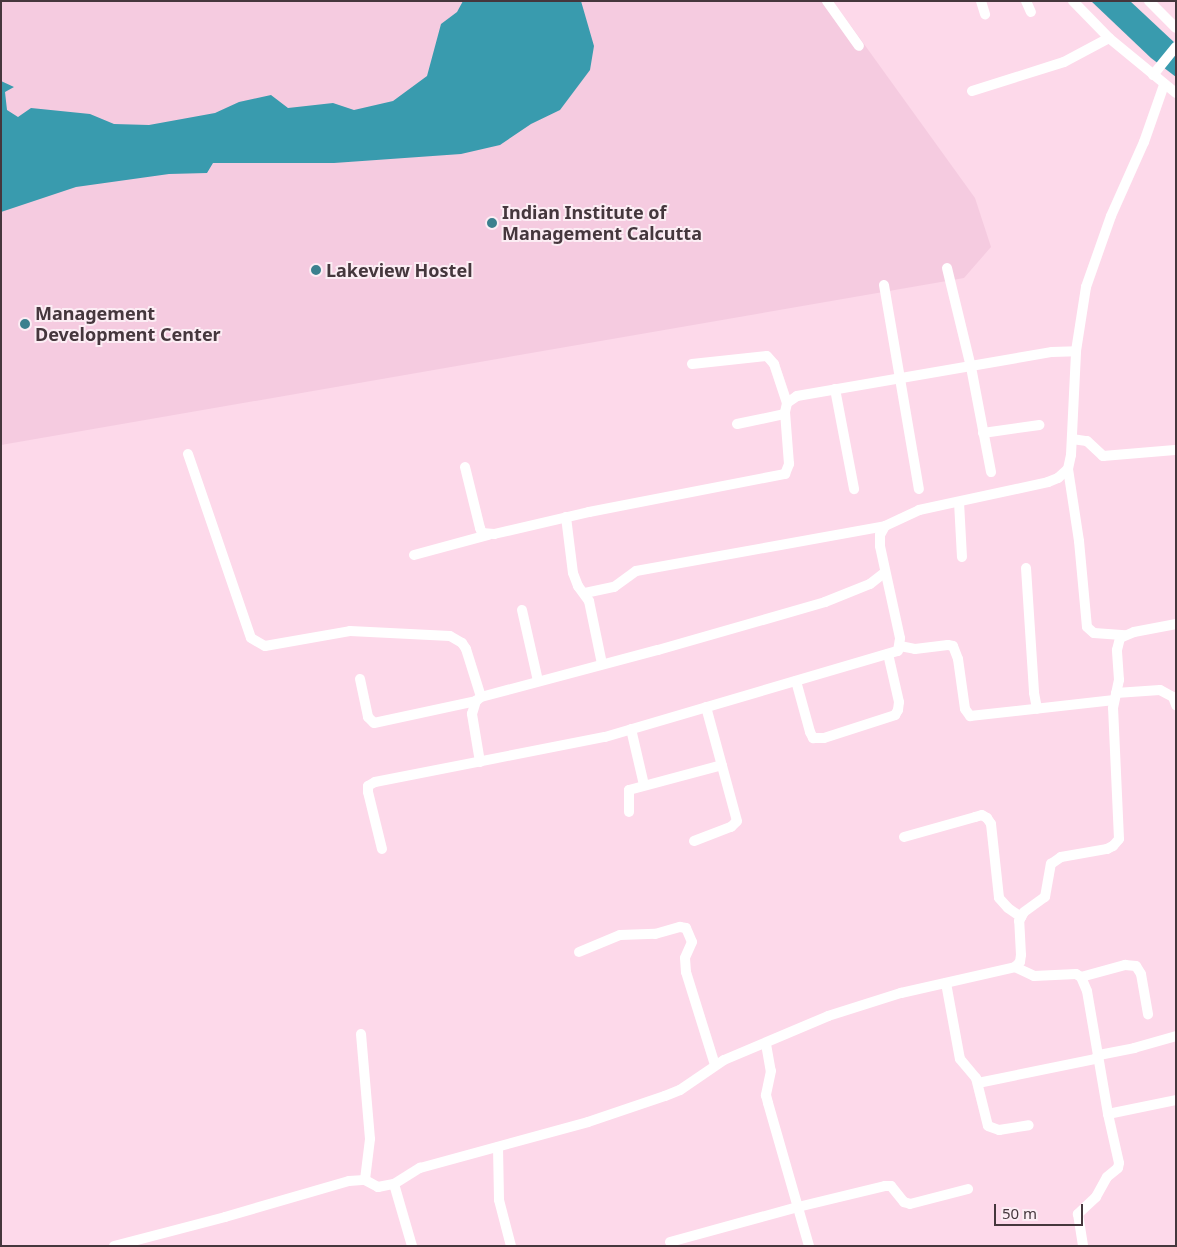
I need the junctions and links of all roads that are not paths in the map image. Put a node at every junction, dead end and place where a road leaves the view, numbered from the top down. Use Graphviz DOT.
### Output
graph roads {
  1 [pos="827,1"];
  2 [pos="981,1"];
  3 [pos="1026,1"];
  4 [pos="1073,1"];
  5 [pos="1149,1"];
  6 [pos="1030,12"];
  7 [pos="986,14"];
  8 [pos="1176,28"];
  9 [pos="1109,38"];
  10 [pos="859,46"];
  11 [pos="1176,47"];
  12 [pos="1155,72"];
  13 [pos="1164,85"];
  14 [pos="972,91"];
  15 [pos="1176,93"];
  16 [pos="947,268"];
  17 [pos="884,285"];
  18 [pos="1076,351"];
  19 [pos="692,364"];
  20 [pos="971,367"];
  21 [pos="899,378"];
  22 [pos="836,390"];
  23 [pos="787,402"];
  24 [pos="785,414"];
  25 [pos="737,424"];
  26 [pos="1039,425"];
  27 [pos="984,433"];
  28 [pos="1072,439"];
  29 [pos="1175,450"];
  30 [pos="188,454"];
  31 [pos="465,467"];
  32 [pos="1068,468"];
  33 [pos="991,472"];
  34 [pos="854,489"];
  35 [pos="919,489"];
  36 [pos="959,502"];
  37 [pos="566,517"];
  38 [pos="885,526"];
  39 [pos="488,535"];
  40 [pos="414,555"];
  41 [pos="962,557"];
  42 [pos="1026,568"];
  43 [pos="884,573"];
  44 [pos="585,593"];
  45 [pos="522,610"];
  46 [pos="1176,624"];
  47 [pos="1125,635"];
  48 [pos="900,646"];
  49 [pos="888,654"];
  50 [pos="602,664"];
  51 [pos="360,679"];
  52 [pos="538,681"];
  53 [pos="796,681"];
  54 [pos="1115,696"];
  55 [pos="479,699"];
  56 [pos="1176,704"];
  57 [pos="706,707"];
  58 [pos="1037,709"];
  59 [pos="631,729"];
  60 [pos="480,762"];
  61 [pos="722,765"];
  62 [pos="644,785"];
  63 [pos="629,812"];
  64 [pos="904,837"];
  65 [pos="694,841"];
  66 [pos="382,849"];
  67 [pos="1020,916"];
  68 [pos="579,952"];
  69 [pos="1015,967"];
  70 [pos="1081,977"];
  71 [pos="946,983"];
  72 [pos="1148,1014"];
  73 [pos="361,1034"];
  74 [pos="1176,1036"];
  75 [pos="766,1044"];
  76 [pos="1099,1055"];
  77 [pos="715,1066"];
  78 [pos="978,1083"];
  79 [pos="1176,1100"];
  80 [pos="1108,1114"];
  81 [pos="1029,1125"];
  82 [pos="498,1147"];
  83 [pos="365,1180"];
  84 [pos="394,1184"];
  85 [pos="968,1189"];
  86 [pos="798,1207"];
  87 [pos="670,1242"];
  88 [pos="114,1246"];
  89 [pos="412,1246"];
  90 [pos="511,1246"];
  91 [pos="808,1246"];
  92 [pos="1083,1246"];
  1 -- 10 [label="street"];
  2 -- 7 [label="street"];
  3 -- 6 [label="street"];
  4 -- 9 [label="street"];
  5 -- 8 [label="street"];
  9 -- 12 [label="street"];
  9 -- 14 [label="street"];
  11 -- 12 [label="street"];
  12 -- 13 [label="street"];
  13 -- 15 [label="street"];
  13 -- 18 [label="street"];
  16 -- 20 [label="street"];
  17 -- 21 [label="street"];
  18 -- 20 [label="street"];
  18 -- 28 [label="street"];
  19 -- 23 [label="street"];
  20 -- 21 [label="street"];
  20 -- 27 [label="street"];
  21 -- 22 [label="street"];
  21 -- 35 [label="street"];
  22 -- 23 [label="street"];
  22 -- 34 [label="street"];
  23 -- 24 [label="street"];
  24 -- 25 [label="street"];
  24 -- 37 [label="street"];
  26 -- 27 [label="street"];
  27 -- 33 [label="street"];
  28 -- 29 [label="street"];
  28 -- 32 [label="street"];
  30 -- 55 [label="street"];
  31 -- 39 [label="street"];
  32 -- 36 [label="street"];
  32 -- 47 [label="street"];
  36 -- 38 [label="street"];
  36 -- 41 [label="street"];
  37 -- 39 [label="street"];
  37 -- 44 [label="street"];
  38 -- 43 [label="street"];
  38 -- 44 [label="street"];
  39 -- 40 [label="street"];
  42 -- 58 [label="street"];
  43 -- 48 [label="street"];
  43 -- 50 [label="street"];
  44 -- 50 [label="street"];
  45 -- 52 [label="street"];
  46 -- 47 [label="street"];
  47 -- 54 [label="street"];
  48 -- 49 [label="street"];
  48 -- 58 [label="street"];
  49 -- 53 [label="street"];
  49 -- 53 [label="street"];
  50 -- 52 [label="street"];
  51 -- 55 [label="street"];
  52 -- 55 [label="street"];
  53 -- 57 [label="street"];
  54 -- 56 [label="street"];
  54 -- 58 [label="street"];
  54 -- 67 [label="street"];
  55 -- 60 [label="street"];
  57 -- 59 [label="street"];
  57 -- 61 [label="street"];
  59 -- 60 [label="street"];
  59 -- 62 [label="street"];
  60 -- 66 [label="street"];
  61 -- 62 [label="street"];
  61 -- 65 [label="street"];
  62 -- 63 [label="street"];
  64 -- 67 [label="street"];
  67 -- 69 [label="street"];
  68 -- 77 [label="street"];
  69 -- 70 [label="street"];
  69 -- 71 [label="street"];
  70 -- 72 [label="street"];
  70 -- 76 [label="street"];
  71 -- 75 [label="street"];
  71 -- 78 [label="street"];
  73 -- 83 [label="street"];
  74 -- 76 [label="street"];
  75 -- 77 [label="street"];
  75 -- 86 [label="street"];
  76 -- 78 [label="street"];
  76 -- 80 [label="street"];
  77 -- 82 [label="street"];
  78 -- 81 [label="street"];
  79 -- 80 [label="street"];
  80 -- 92 [label="street"];
  82 -- 84 [label="street"];
  82 -- 90 [label="street"];
  83 -- 84 [label="street"];
  83 -- 88 [label="street"];
  84 -- 89 [label="street"];
  85 -- 86 [label="street"];
  86 -- 87 [label="street"];
  86 -- 91 [label="street"];
}
